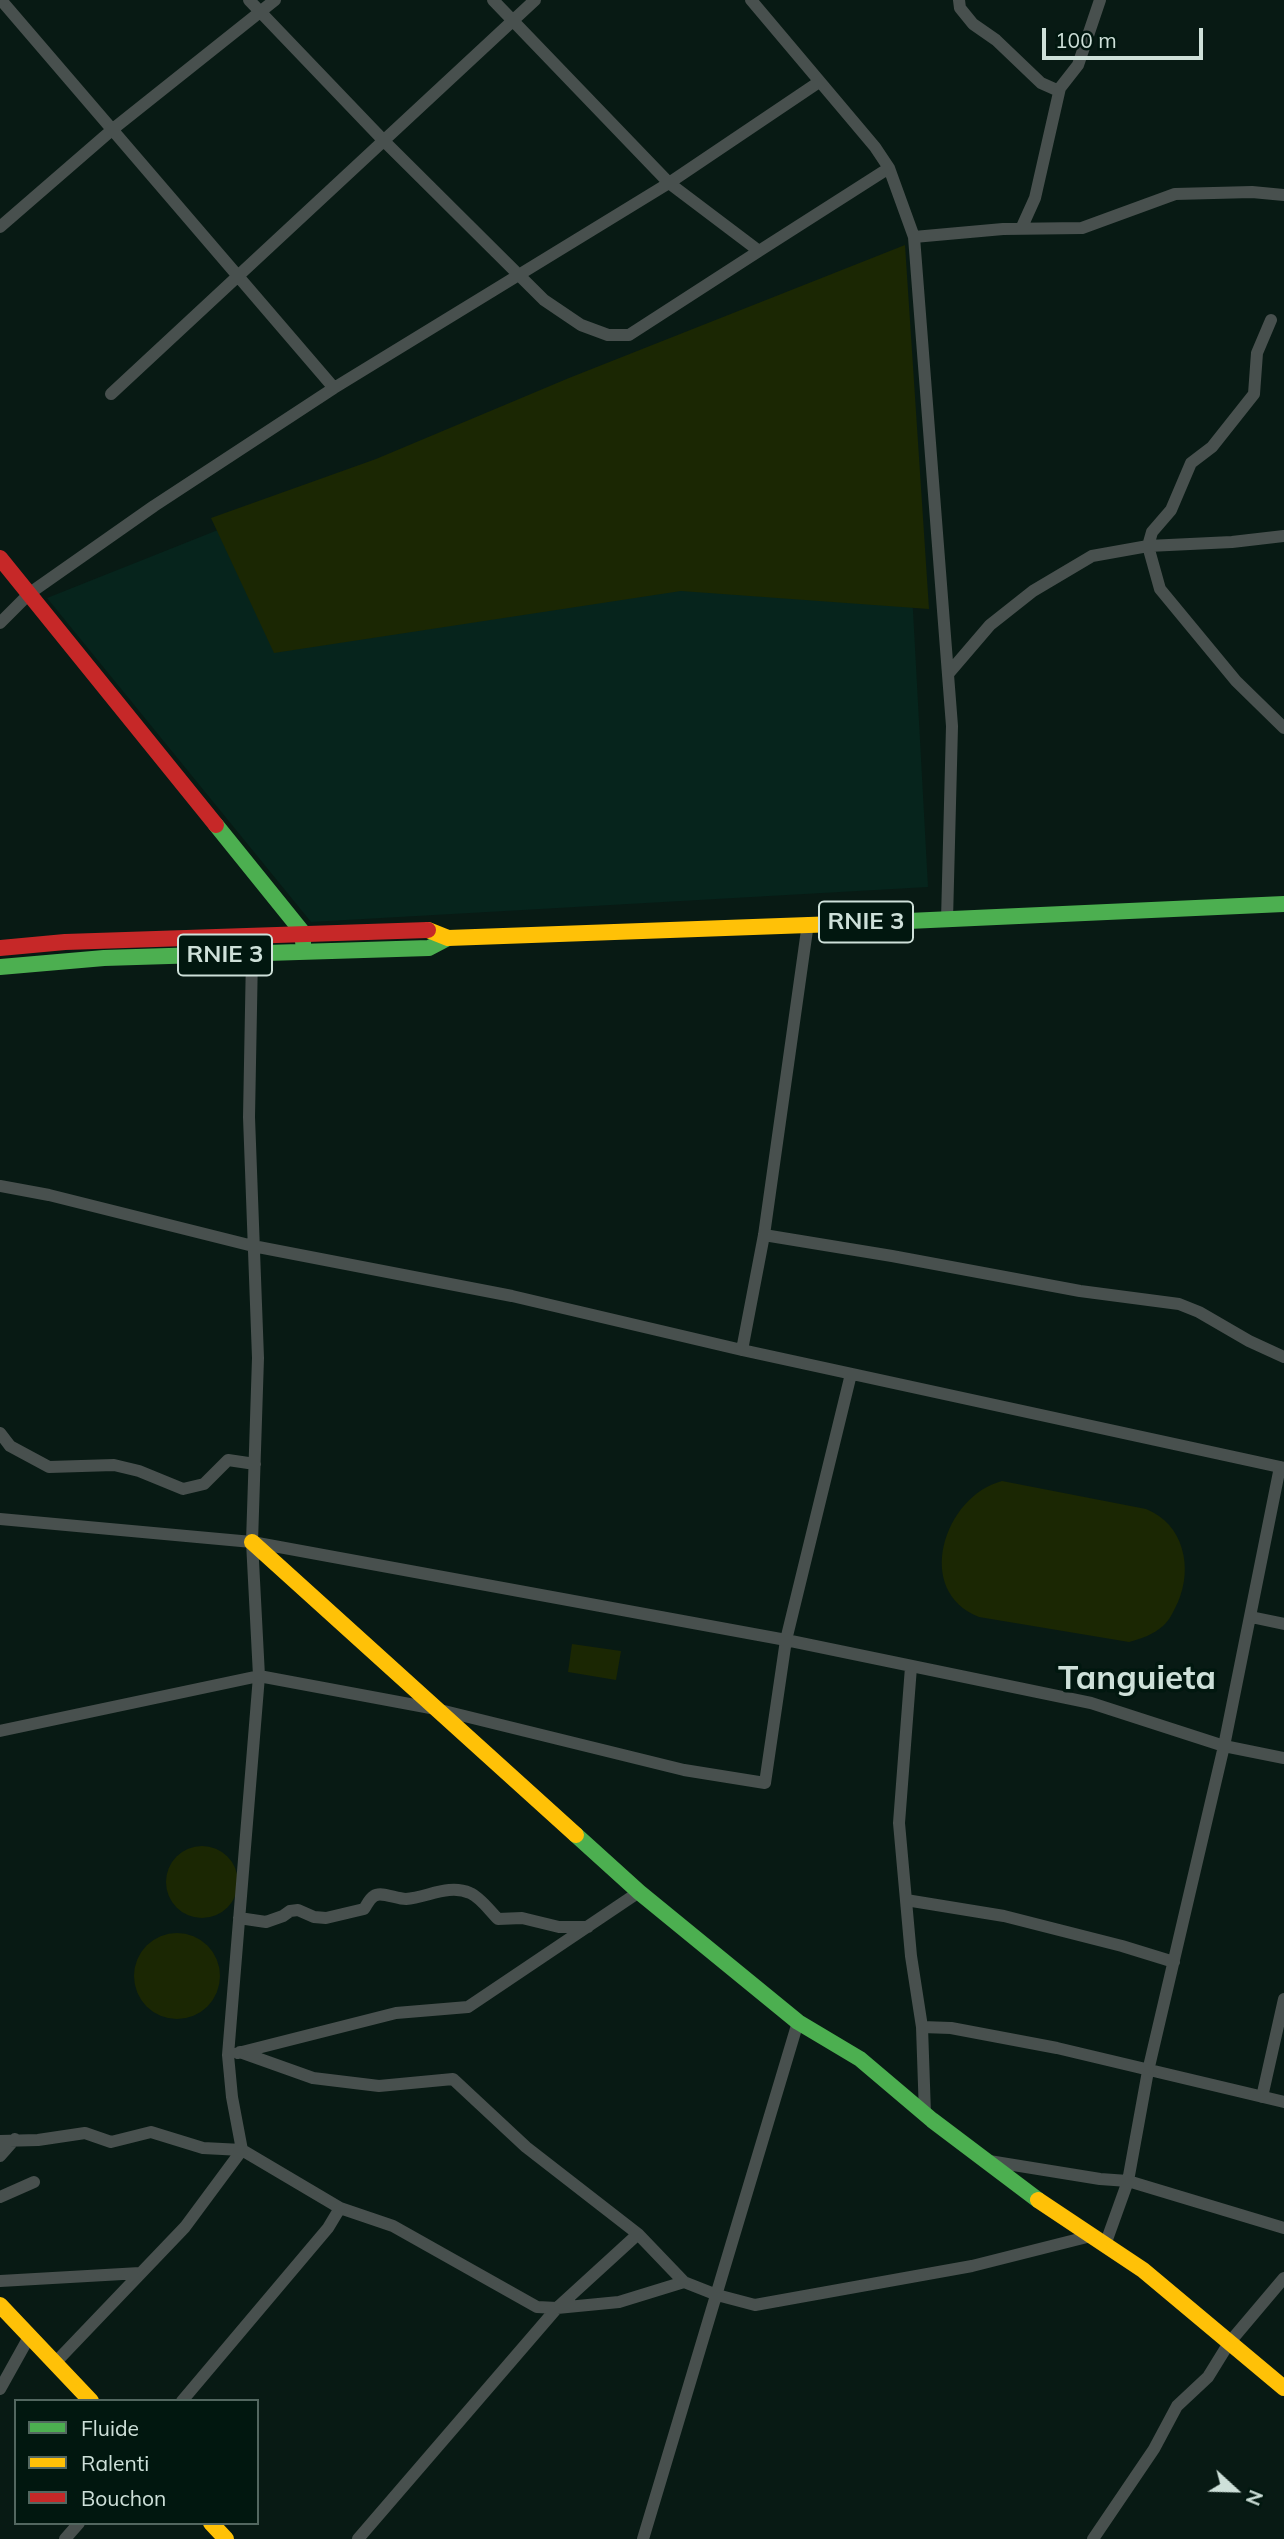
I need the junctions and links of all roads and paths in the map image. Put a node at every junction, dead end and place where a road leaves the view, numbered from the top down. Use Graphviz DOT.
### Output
graph roads {
  1 [pos="249,0"];
  2 [pos="275,0"];
  3 [pos="493,0"];
  4 [pos="535,0"];
  5 [pos="751,0"];
  6 [pos="959,0"];
  7 [pos="1100,0"];
  8 [pos="3,3"];
  9 [pos="260,11"];
  10 [pos="512,21"];
  11 [pos="820,82"];
  12 [pos="1059,91"];
  13 [pos="113,128"];
  14 [pos="384,141"];
  15 [pos="889,168"];
  16 [pos="669,183"];
  17 [pos="1284,195"];
  18 [pos="0,227"];
  19 [pos="1021,229"];
  20 [pos="914,237"];
  21 [pos="759,251"];
  22 [pos="238,275"];
  23 [pos="521,276"];
  24 [pos="1271,320"];
  25 [pos="334,388"];
  26 [pos="111,394"];
  27 [pos="1284,536"];
  28 [pos="1148,546"];
  29 [pos="0,558"];
  30 [pos="30,593"];
  31 [pos="0,622"];
  32 [pos="948,674"];
  33 [pos="1284,728"];
  34 [pos="1284,904"];
  35 [pos="947,920"];
  36 [pos="808,923"];
  37 [pos="304,934"];
  38 [pos="448,937"];
  39 [pos="0,948"];
  40 [pos="303,953"];
  41 [pos="252,955"];
  42 [pos="0,967"];
  43 [pos="0,1186"];
  44 [pos="764,1236"];
  45 [pos="253,1246"];
  46 [pos="742,1350"];
  47 [pos="1284,1357"];
  48 [pos="851,1374"];
  49 [pos="0,1433"];
  50 [pos="255,1464"];
  51 [pos="1282,1467"];
  52 [pos="0,1519"];
  53 [pos="252,1542"];
  54 [pos="1251,1617"];
  55 [pos="1284,1624"];
  56 [pos="786,1640"];
  57 [pos="911,1667"];
  58 [pos="260,1676"];
  59 [pos="436,1710"];
  60 [pos="0,1731"];
  61 [pos="1224,1746"];
  62 [pos="1284,1758"];
  63 [pos="639,1892"];
  64 [pos="906,1900"];
  65 [pos="239,1918"];
  66 [pos="588,1927"];
  67 [pos="1174,1962"];
  68 [pos="1284,1999"];
  69 [pos="798,2022"];
  70 [pos="922,2027"];
  71 [pos="234,2054"];
  72 [pos="1148,2071"];
  73 [pos="1262,2097"];
  74 [pos="1284,2102"];
  75 [pos="925,2114"];
  76 [pos="15,2139"];
  77 [pos="0,2141"];
  78 [pos="242,2150"];
  79 [pos="0,2156"];
  80 [pos="985,2160"];
  81 [pos="1128,2181"];
  82 [pos="34,2182"];
  83 [pos="0,2196"];
  84 [pos="340,2208"];
  85 [pos="1284,2228"];
  86 [pos="638,2234"];
  87 [pos="1098,2241"];
  88 [pos="141,2273"];
  89 [pos="1284,2278"];
  90 [pos="0,2281"];
  91 [pos="684,2282"];
  92 [pos="717,2295"];
  93 [pos="0,2305"];
  94 [pos="557,2308"];
  95 [pos="29,2337"];
  96 [pos="1229,2343"];
  97 [pos="54,2364"];
  98 [pos="1284,2388"];
  99 [pos="0,2389"];
  100 [pos="89,2399"];
  101 [pos="184,2399"];
  102 [pos="77,2525"];
  103 [pos="213,2525"];
  104 [pos="65,2539"];
  105 [pos="225,2539"];
  106 [pos="358,2539"];
  107 [pos="643,2539"];
  108 [pos="1093,2539"];
  1 -- 9 [label="street"];
  2 -- 9 [label="street"];
  3 -- 10 [label="street"];
  4 -- 10 [label="street"];
  5 -- 11 [label="street"];
  6 -- 12 [label="street"];
  7 -- 12 [label="street"];
  8 -- 13 [label="street"];
  9 -- 13 [label="street"];
  9 -- 14 [label="street"];
  10 -- 14 [label="street"];
  10 -- 16 [label="street"];
  11 -- 15 [label="street"];
  11 -- 16 [label="street"];
  12 -- 19 [label="street"];
  13 -- 18 [label="street"];
  13 -- 22 [label="street"];
  14 -- 22 [label="street"];
  14 -- 23 [label="street"];
  15 -- 20 [label="street"];
  15 -- 21 [label="street"];
  16 -- 21 [label="street"];
  16 -- 23 [label="street"];
  17 -- 19 [label="street"];
  19 -- 20 [label="street"];
  20 -- 32 [label="street"];
  21 -- 23 [label="street"];
  22 -- 25 [label="street"];
  22 -- 26 [label="street"];
  23 -- 25 [label="street"];
  24 -- 28 [label="street"];
  25 -- 30 [label="street"];
  27 -- 28 [label="street"];
  28 -- 32 [label="street"];
  28 -- 33 [label="street"];
  29 -- 30 [label="main road"];
  30 -- 31 [label="street"];
  30 -- 37 [label="main road"];
  32 -- 35 [label="street"];
  34 -- 35 [label="main road, RNIE 3"];
  35 -- 36 [label="main road, RNIE 3"];
  36 -- 38 [label="main road, RNIE 3"];
  36 -- 44 [label="street"];
  37 -- 38 [label="main road, RNIE 3"];
  37 -- 39 [label="main road, RNIE 3"];
  37 -- 40 [label="main road"];
  38 -- 40 [label="main road, RNIE 3"];
  40 -- 41 [label="main road, RNIE 3"];
  41 -- 42 [label="main road, RNIE 3"];
  41 -- 45 [label="street"];
  43 -- 45 [label="street"];
  44 -- 46 [label="street"];
  44 -- 47 [label="street"];
  45 -- 46 [label="street"];
  45 -- 50 [label="street"];
  46 -- 48 [label="street"];
  48 -- 51 [label="street"];
  48 -- 56 [label="street"];
  49 -- 50 [label="street"];
  50 -- 53 [label="street"];
  51 -- 54 [label="street"];
  52 -- 53 [label="street"];
  53 -- 56 [label="street"];
  53 -- 58 [label="street"];
  53 -- 59 [label="main road"];
  54 -- 55 [label="street"];
  54 -- 61 [label="street"];
  56 -- 57 [label="street"];
  56 -- 59 [label="street"];
  57 -- 61 [label="street"];
  57 -- 64 [label="street"];
  58 -- 59 [label="street"];
  58 -- 60 [label="street"];
  58 -- 65 [label="street"];
  59 -- 63 [label="main road"];
  61 -- 62 [label="street"];
  61 -- 67 [label="street"];
  63 -- 66 [label="street"];
  63 -- 69 [label="main road"];
  64 -- 67 [label="street"];
  64 -- 70 [label="street"];
  65 -- 66 [label="street"];
  65 -- 71 [label="street"];
  66 -- 71 [label="street"];
  67 -- 72 [label="street"];
  68 -- 73 [label="street"];
  69 -- 75 [label="main road"];
  69 -- 92 [label="street"];
  70 -- 72 [label="street"];
  70 -- 75 [label="street"];
  71 -- 78 [label="street"];
  71 -- 86 [label="street"];
  72 -- 73 [label="street"];
  72 -- 81 [label="street"];
  73 -- 74 [label="street"];
  75 -- 80 [label="main road"];
  76 -- 77 [label="street"];
  76 -- 78 [label="street"];
  76 -- 79 [label="street"];
  78 -- 84 [label="street"];
  78 -- 88 [label="street"];
  80 -- 81 [label="street"];
  80 -- 87 [label="main road"];
  81 -- 85 [label="street"];
  81 -- 87 [label="street"];
  82 -- 83 [label="street"];
  84 -- 94 [label="street"];
  84 -- 101 [label="street"];
  86 -- 91 [label="street"];
  86 -- 94 [label="street"];
  87 -- 92 [label="street"];
  87 -- 96 [label="main road"];
  88 -- 90 [label="street"];
  88 -- 97 [label="street"];
  89 -- 96 [label="street"];
  91 -- 92 [label="street"];
  91 -- 94 [label="street"];
  92 -- 107 [label="street"];
  93 -- 95 [label="main road"];
  94 -- 106 [label="street"];
  95 -- 97 [label="main road"];
  95 -- 99 [label="street"];
  96 -- 98 [label="main road"];
  96 -- 108 [label="street"];
  97 -- 100 [label="main road"];
  102 -- 104 [label="street"];
  103 -- 105 [label="main road"];
}
